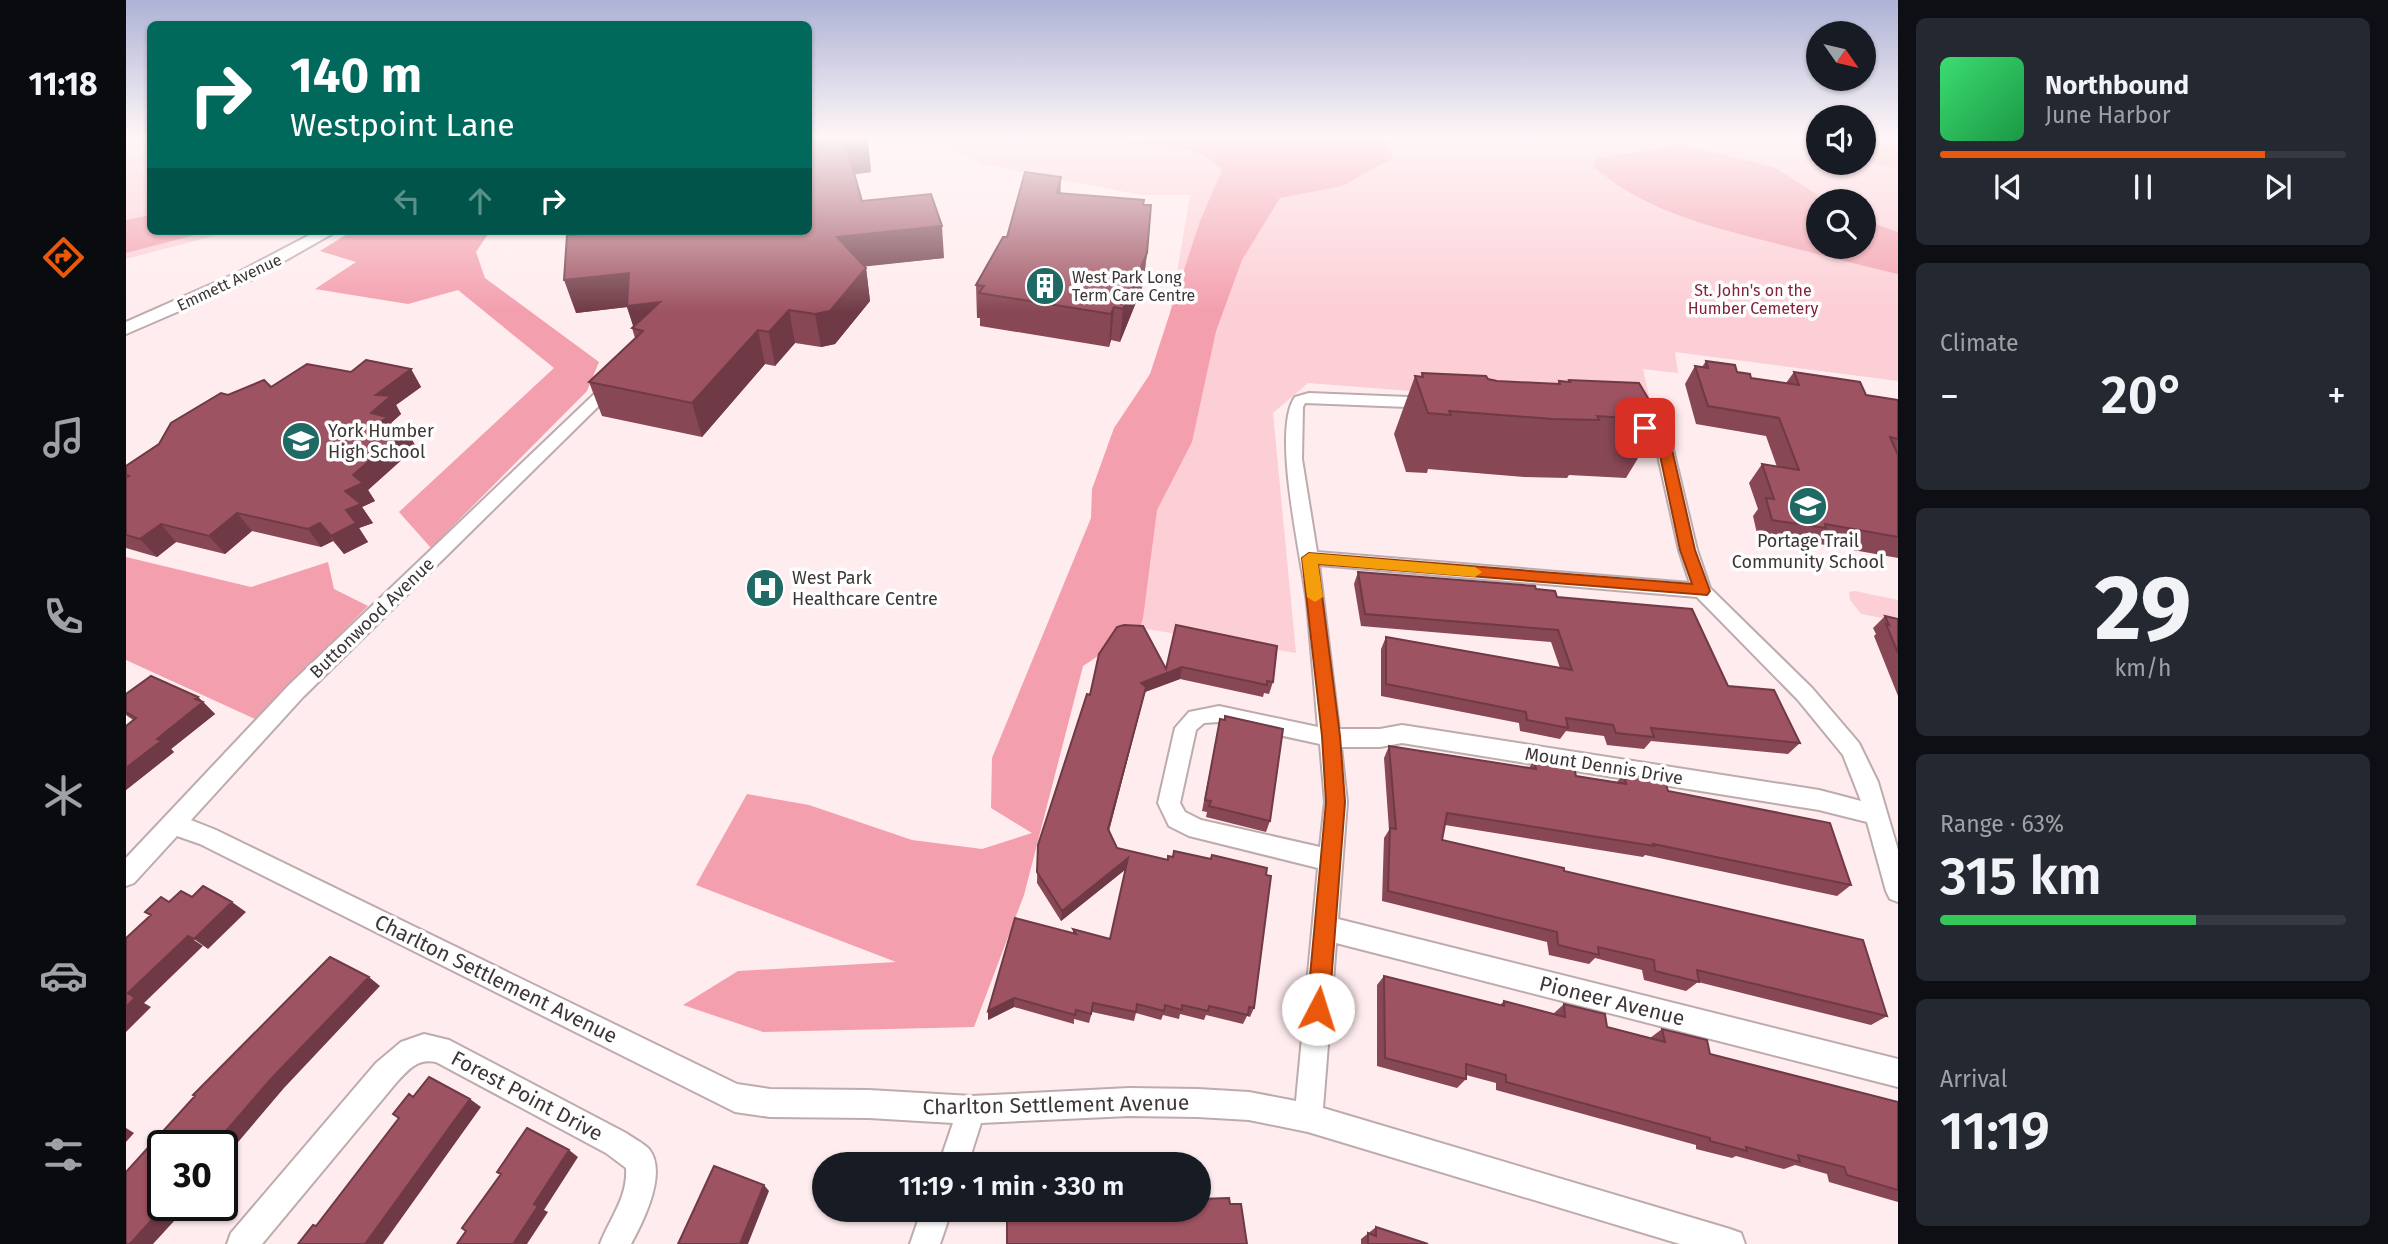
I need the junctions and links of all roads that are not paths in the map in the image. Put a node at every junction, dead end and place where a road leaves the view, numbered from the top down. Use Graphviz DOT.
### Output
graph roads {
  1 [pos="322,235"];
  2 [pos="126,328"];
  3 [pos="627,370"];
  4 [pos="1449,404"];
  5 [pos="1620,418"];
  6 [pos="1309,558"];
  7 [pos="1702,591"];
  8 [pos="1331,736"];
  9 [pos="1877,815"];
  10 [pos="173,824"];
  11 [pos="1330,860"];
  12 [pos="126,875"];
  13 [pos="1898,891"];
  14 [pos="1325,928"];
  15 [pos="1898,1073"];
  16 [pos="972,1110"];
  17 [pos="1308,1118"];
  18 [pos="957,1152"];
  19 [pos="933,1222"];
  20 [pos="242,1244"];
  21 [pos="615,1244"];
  22 [pos="925,1244"];
  23 [pos="1730,1244"];
  1 -- 2 [label="street, Emmett Avenue"];
  3 -- 10 [label="street, Buttonwood Avenue"];
  4 -- 6 [label="street"];
  5 -- 7 [label="street"];
  6 -- 7 [label="street"];
  6 -- 8 [label="street"];
  7 -- 9 [label="street"];
  8 -- 9 [label="street, Mount Dennis Drive"];
  8 -- 11 [label="street"];
  8 -- 11 [label="street, Mount Dennis Drive"];
  9 -- 13 [label="street"];
  10 -- 12 [label="street, Buttonwood Avenue"];
  10 -- 16 [label="street, Charlton Settlement Avenue"];
  11 -- 14 [label="street"];
  14 -- 15 [label="street, Pioneer Avenue"];
  14 -- 17 [label="street"];
  16 -- 17 [label="street, Charlton Settlement Avenue"];
  16 -- 18 [label="street"];
  17 -- 23 [label="street, Charlton Settlement Avenue"];
  19 -- 22 [label="street"];
  20 -- 21 [label="street, Forest Point Drive"];
}
